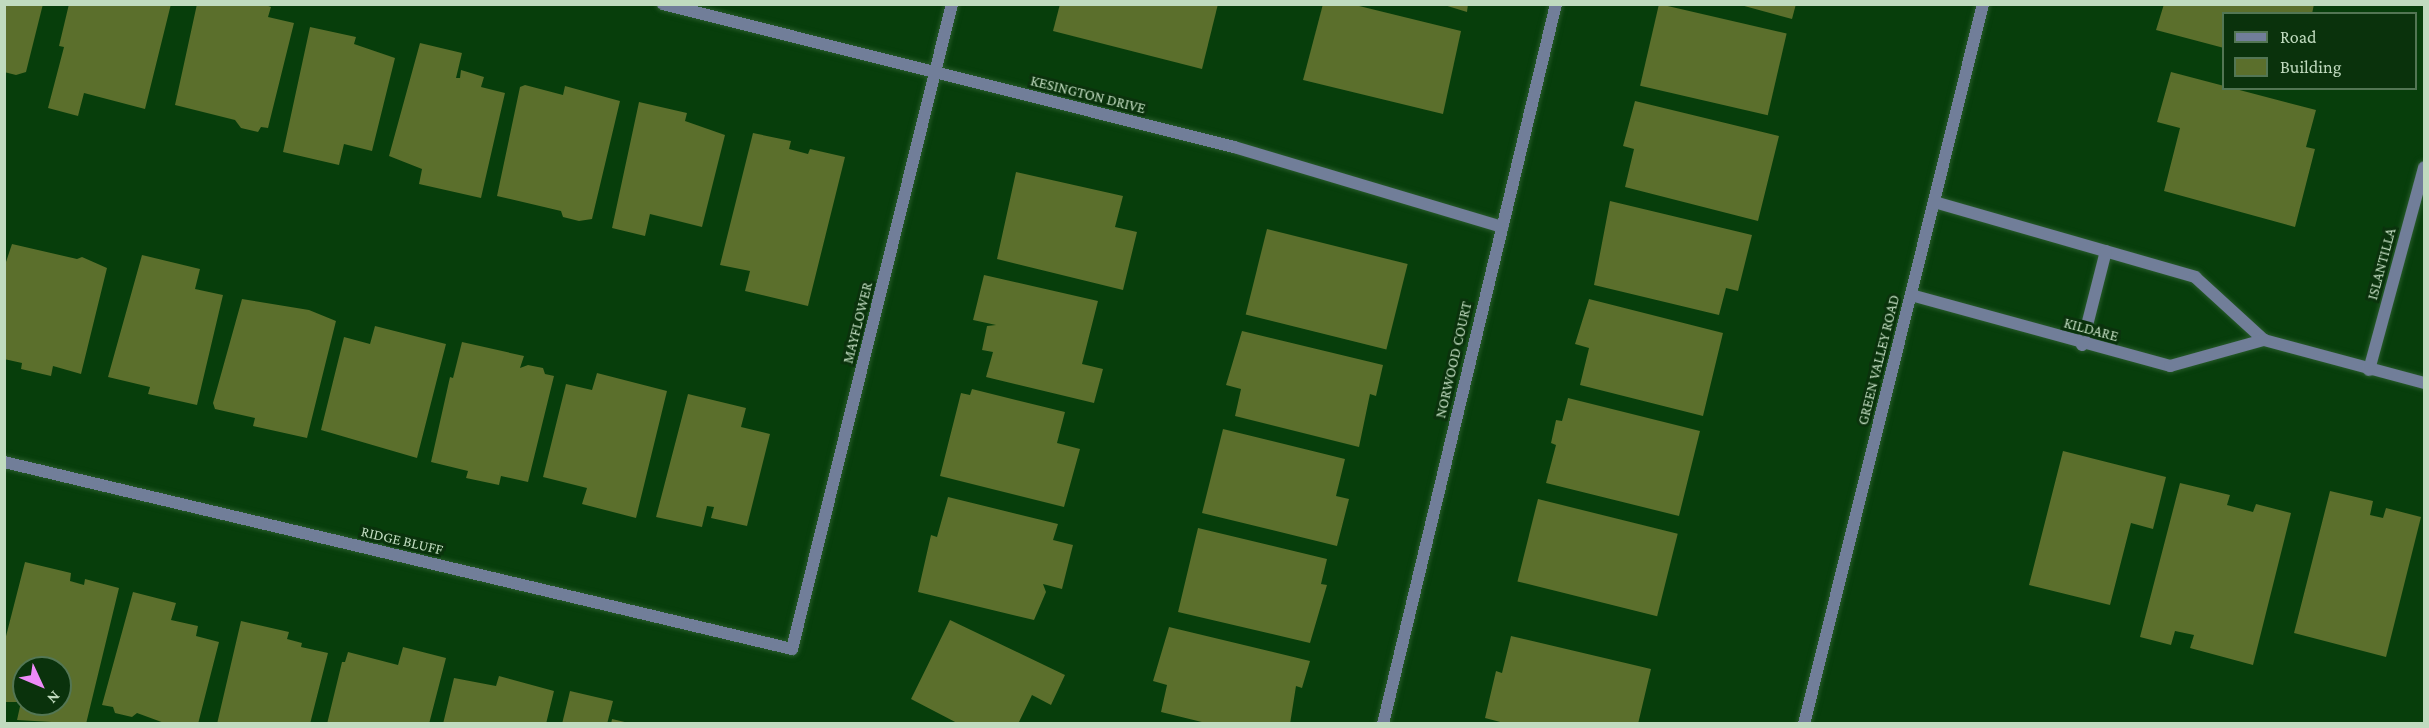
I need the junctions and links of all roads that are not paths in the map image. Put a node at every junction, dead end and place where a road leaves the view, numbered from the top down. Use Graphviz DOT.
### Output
graph roads {
  1 [pos="663,4"];
  2 [pos="952,4"];
  3 [pos="1556,4"];
  4 [pos="1983,4"];
  5 [pos="935,72"];
  6 [pos="2424,167"];
  7 [pos="1934,202"];
  8 [pos="1502,227"];
  9 [pos="2106,251"];
  10 [pos="1911,295"];
  11 [pos="2264,340"];
  12 [pos="2082,345"];
  13 [pos="2369,370"];
  14 [pos="2424,383"];
  15 [pos="4,462"];
  16 [pos="792,649"];
  17 [pos="1383,723"];
  18 [pos="1804,723"];
  1 -- 5 [label="street, KESINGTON DRIVE"];
  2 -- 5 [label="street, MAYFLOWER"];
  3 -- 8 [label="street, NORWOOD COURT"];
  4 -- 7 [label="street, GREEN VALLEY ROAD"];
  5 -- 8 [label="street, KESINGTON DRIVE"];
  5 -- 16 [label="street, MAYFLOWER"];
  6 -- 13 [label="street, ISLANTILLA"];
  7 -- 9 [label="street"];
  7 -- 10 [label="street, GREEN VALLEY ROAD"];
  8 -- 17 [label="street, NORWOOD COURT"];
  9 -- 11 [label="street"];
  9 -- 12 [label="street"];
  10 -- 12 [label="street, KILDARE"];
  10 -- 18 [label="street, GREEN VALLEY ROAD"];
  11 -- 12 [label="street, KILDARE"];
  11 -- 13 [label="street"];
  13 -- 14 [label="street"];
  15 -- 16 [label="street, RIDGE BLUFF"];
}
